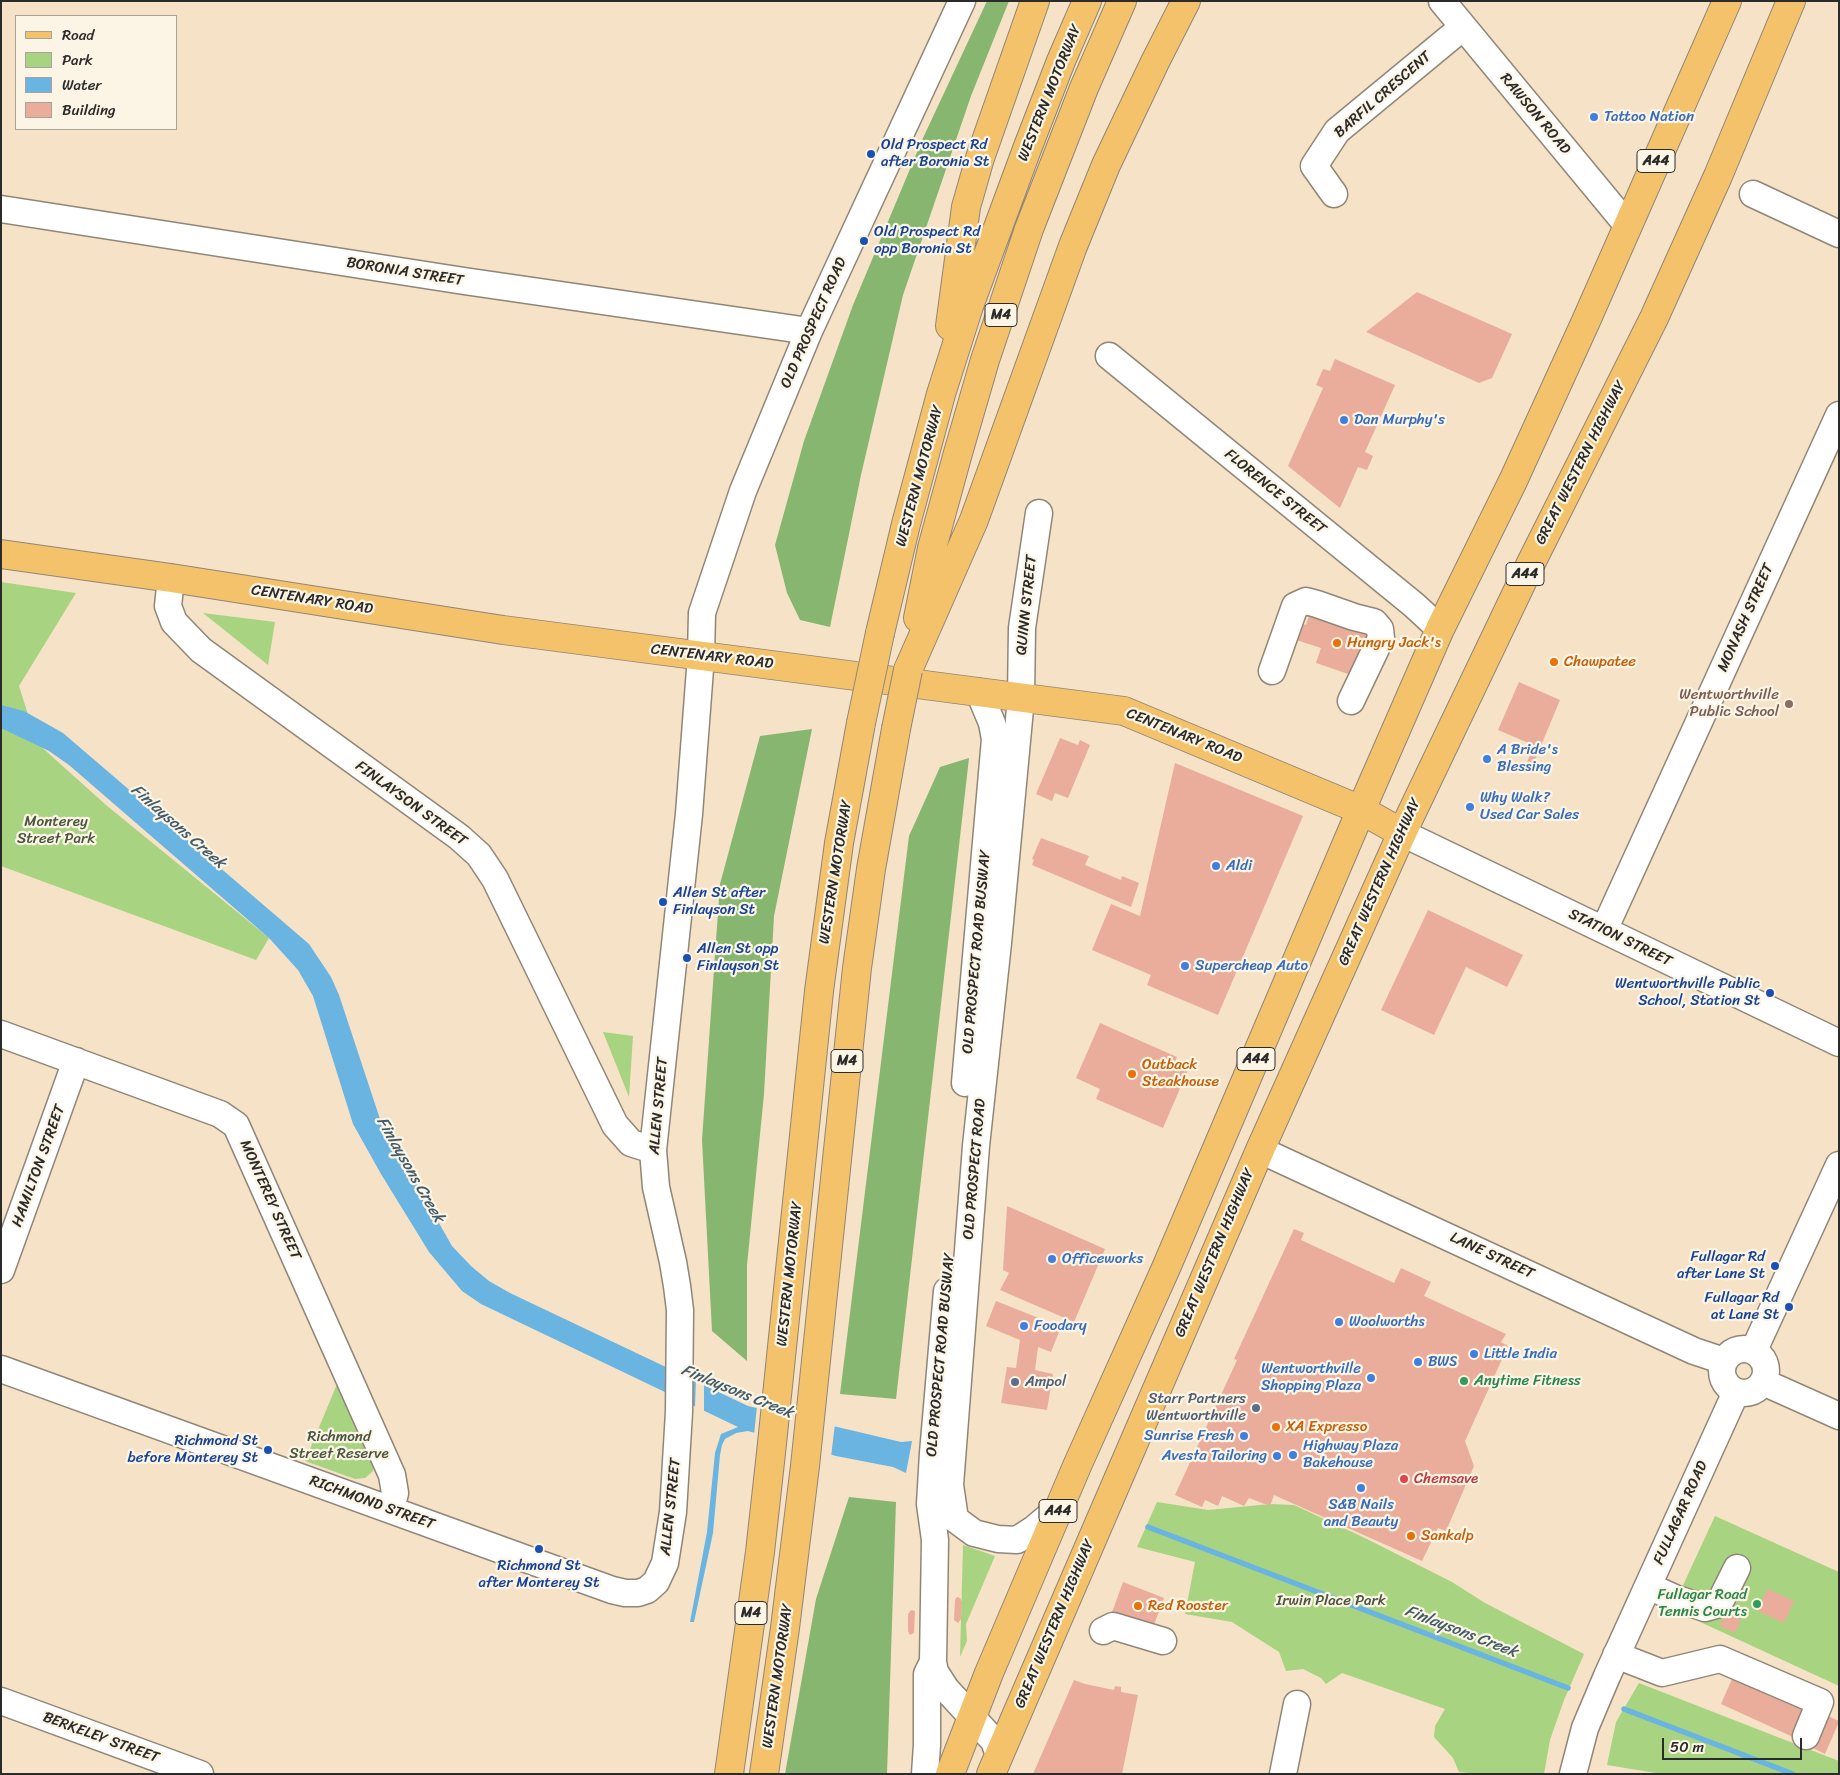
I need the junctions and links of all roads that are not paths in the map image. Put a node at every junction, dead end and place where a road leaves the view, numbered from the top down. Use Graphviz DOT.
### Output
graph roads {
  1 [pos="962,1"];
  2 [pos="1035,1"];
  3 [pos="1087,1"];
  4 [pos="1122,1"];
  5 [pos="1186,1"];
  6 [pos="1442,1"];
  7 [pos="1727,1"];
  8 [pos="1791,1"];
  9 [pos="1463,27"];
  10 [pos="1334,194"];
  11 [pos="1753,194"];
  12 [pos="1,209"];
  13 [pos="1628,226"];
  14 [pos="1839,234"];
  15 [pos="809,331"];
  16 [pos="1109,356"];
  17 [pos="941,394"];
  18 [pos="1839,415"];
  19 [pos="1038,513"];
  20 [pos="1,554"];
  21 [pos="171,578"];
  22 [pos="1440,629"];
  23 [pos="918,640"];
  24 [pos="701,656"];
  25 [pos="1272,671"];
  26 [pos="979,692"];
  27 [pos="1021,698"];
  28 [pos="1351,701"];
  29 [pos="1361,810"];
  30 [pos="1402,833"];
  31 [pos="1604,930"];
  32 [pos="1,1034"];
  33 [pos="1839,1043"];
  34 [pos="76,1061"];
  35 [pos="653,1150"];
  36 [pos="1260,1150"];
  37 [pos="1839,1164"];
  38 [pos="1,1270"];
  39 [pos="1754,1350"];
  40 [pos="1724,1361"];
  41 [pos="1,1369"];
  42 [pos="1763,1382"];
  43 [pos="1736,1392"];
  44 [pos="1839,1416"];
  45 [pos="1060,1506"];
  46 [pos="391,1510"];
  47 [pos="1737,1568"];
  48 [pos="656,1582"];
  49 [pos="1648,1586"];
  50 [pos="1103,1631"];
  51 [pos="1163,1642"];
  52 [pos="1616,1655"];
  53 [pos="933,1662"];
  54 [pos="1,1701"];
  55 [pos="1296,1704"];
  56 [pos="972,1717"];
  57 [pos="1806,1736"];
  58 [pos="996,1766"];
  59 [pos="200,1774"];
  60 [pos="729,1774"];
  61 [pos="764,1774"];
  62 [pos="925,1774"];
  63 [pos="950,1774"];
  64 [pos="1282,1774"];
  65 [pos="1573,1774"];
  1 -- 15 [label="street, OLD PROSPECT ROAD"];
  2 -- 17 [label="main road"];
  3 -- 17 [label="main road, WESTERN MOTORWAY / M4"];
  4 -- 23 [label="main road, WESTERN MOTORWAY / M4"];
  5 -- 23 [label="main road"];
  6 -- 9 [label="street, RAWSON ROAD"];
  7 -- 13 [label="main road, A44"];
  8 -- 30 [label="main road, GREAT WESTERN HIGHWAY / A44"];
  9 -- 10 [label="street, BARFIL CRESCENT"];
  9 -- 13 [label="street, RAWSON ROAD"];
  11 -- 14 [label="street"];
  12 -- 15 [label="street, BORONIA STREET"];
  13 -- 22 [label="main road, A44"];
  15 -- 24 [label="street, OLD PROSPECT ROAD"];
  16 -- 22 [label="street, FLORENCE STREET"];
  17 -- 60 [label="main road, WESTERN MOTORWAY / M4, bridge"];
  18 -- 31 [label="street, MONASH STREET"];
  19 -- 27 [label="street, QUINN STREET"];
  20 -- 21 [label="main road, CENTENARY ROAD"];
  21 -- 24 [label="main road, CENTENARY ROAD"];
  21 -- 35 [label="street, FINLAYSON STREET"];
  22 -- 29 [label="main road, A44"];
  23 -- 61 [label="main road, WESTERN MOTORWAY / M4, bridge"];
  24 -- 26 [label="main road, CENTENARY ROAD"];
  24 -- 35 [label="street, ALLEN STREET"];
  25 -- 28 [label="street"];
  26 -- 27 [label="main road, CENTENARY ROAD"];
  26 -- 53 [label="street, OLD PROSPECT ROAD BUSWAY"];
  27 -- 29 [label="main road, CENTENARY ROAD"];
  27 -- 45 [label="street, OLD PROSPECT ROAD"];
  29 -- 30 [label="main road, CENTENARY ROAD"];
  29 -- 45 [label="main road, A44"];
  30 -- 31 [label="street, STATION STREET"];
  30 -- 36 [label="main road, GREAT WESTERN HIGHWAY / A44"];
  31 -- 33 [label="street, STATION STREET"];
  32 -- 34 [label="street, MONTEREY STREET"];
  34 -- 38 [label="street, HAMILTON STREET"];
  34 -- 46 [label="street, MONTEREY STREET"];
  35 -- 48 [label="street, ALLEN STREET"];
  36 -- 40 [label="street, LANE STREET"];
  36 -- 58 [label="main road, GREAT WESTERN HIGHWAY / A44"];
  37 -- 39 [label="street"];
  39 -- 40 [label="street"];
  39 -- 42 [label="street"];
  40 -- 43 [label="street"];
  41 -- 46 [label="street, RICHMOND STREET"];
  42 -- 43 [label="street"];
  42 -- 44 [label="street"];
  43 -- 49 [label="street, FULLAGAR ROAD"];
  45 -- 56 [label="main road, A44"];
  46 -- 48 [label="street, RICHMOND STREET"];
  47 -- 49 [label="street"];
  49 -- 52 [label="street, FULLAGAR ROAD"];
  50 -- 51 [label="street"];
  52 -- 57 [label="street"];
  52 -- 65 [label="street, FULLAGAR ROAD"];
  53 -- 56 [label="street, OLD PROSPECT ROAD BUSWAY"];
  53 -- 62 [label="street, OLD PROSPECT ROAD BUSWAY"];
  54 -- 59 [label="street, BERKELEY STREET"];
  55 -- 64 [label="street"];
  56 -- 58 [label="street, OLD PROSPECT ROAD BUSWAY"];
  56 -- 63 [label="main road, A44"];
}
